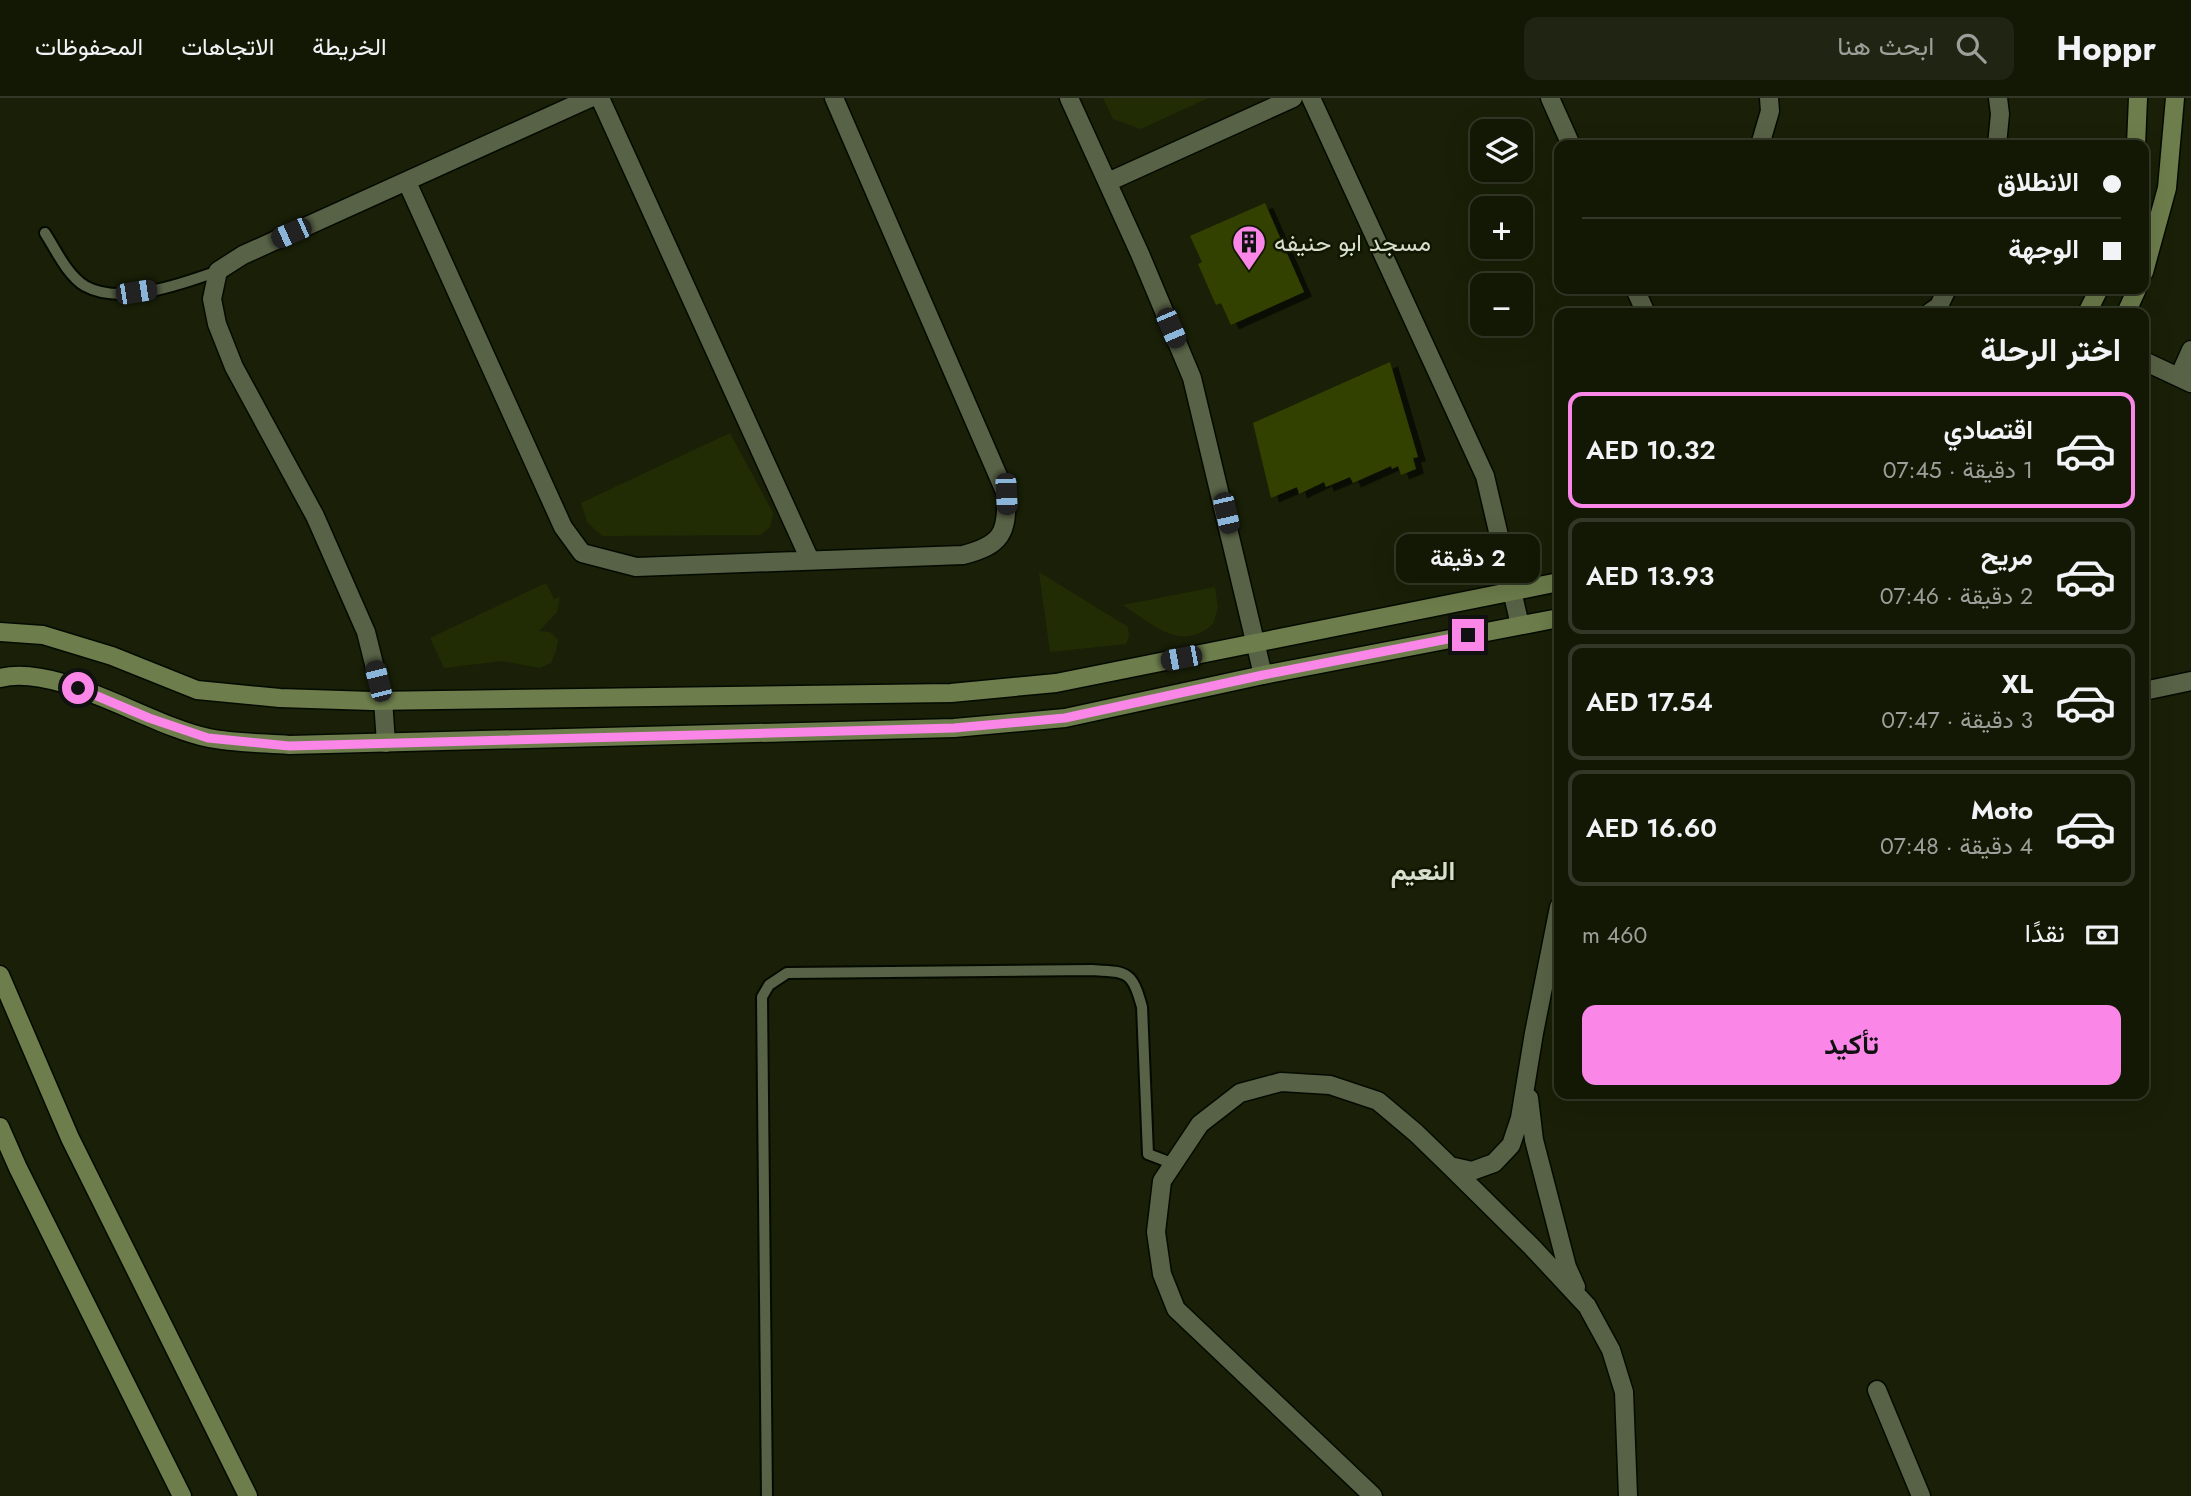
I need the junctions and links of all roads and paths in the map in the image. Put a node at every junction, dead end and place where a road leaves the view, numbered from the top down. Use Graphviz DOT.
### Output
graph roads {
  1 [pos="590,98"];
  2 [pos="600,98"];
  3 [pos="834,98"];
  4 [pos="1069,98"];
  5 [pos="1293,98"];
  6 [pos="1311,98"];
  7 [pos="1550,98"];
  8 [pos="1769,98"];
  9 [pos="1998,98"];
  10 [pos="2138,98"];
  11 [pos="2175,98"];
  12 [pos="1569,140"];
  13 [pos="1761,140"];
  14 [pos="1997,140"];
  15 [pos="2136,140"];
  16 [pos="407,182"];
  17 [pos="1108,182"];
  18 [pos="45,233"];
  19 [pos="2149,254"];
  20 [pos="218,271"];
  21 [pos="2191,350"];
  22 [pos="2149,363"];
  23 [pos="2185,380"];
  24 [pos="810,560"];
  25 [pos="1554,583"];
  26 [pos="1511,592"];
  27 [pos="1554,619"];
  28 [pos="1520,625"];
  29 [pos="0,632"];
  30 [pos="1256,644"];
  31 [pos="1263,675"];
  32 [pos="1,677"];
  33 [pos="2191,681"];
  34 [pos="2149,690"];
  35 [pos="383,700"];
  36 [pos="386,743"];
  37 [pos="1554,933"];
  38 [pos="0,975"];
  39 [pos="1527,1077"];
  40 [pos="0,1127"];
  41 [pos="1174,1164"];
  42 [pos="1450,1166"];
  43 [pos="1583,1301"];
  44 [pos="1877,1390"];
  45 [pos="181,1496"];
  46 [pos="248,1496"];
  47 [pos="767,1496"];
  48 [pos="1373,1496"];
  49 [pos="1628,1496"];
  50 [pos="1921,1496"];
  1 -- 16 [label="street"];
  2 -- 24 [label="street"];
  3 -- 24 [label="street"];
  4 -- 17 [label="street"];
  5 -- 17 [label="street"];
  6 -- 26 [label="street"];
  7 -- 12 [label="street"];
  8 -- 13 [label="street"];
  9 -- 14 [label="street"];
  10 -- 15 [label="main road"];
  11 -- 19 [label="main road"];
  16 -- 20 [label="street"];
  16 -- 24 [label="street"];
  17 -- 30 [label="street"];
  18 -- 20 [label="lane"];
  20 -- 35 [label="street"];
  21 -- 23 [label="street"];
  22 -- 23 [label="street"];
  25 -- 26 [label="main road"];
  26 -- 28 [label="street"];
  26 -- 30 [label="main road"];
  27 -- 28 [label="main road"];
  28 -- 31 [label="main road"];
  29 -- 35 [label="main road"];
  30 -- 31 [label="street"];
  30 -- 35 [label="main road"];
  31 -- 36 [label="main road"];
  32 -- 36 [label="main road"];
  33 -- 34 [label="street"];
  35 -- 36 [label="street"];
  37 -- 39 [label="street"];
  38 -- 46 [label="main road"];
  39 -- 42 [label="street"];
  39 -- 43 [label="street"];
  40 -- 45 [label="main road"];
  41 -- 42 [label="street"];
  41 -- 47 [label="lane"];
  41 -- 48 [label="street"];
  42 -- 43 [label="street"];
  43 -- 49 [label="street"];
  44 -- 50 [label="street"];
}
